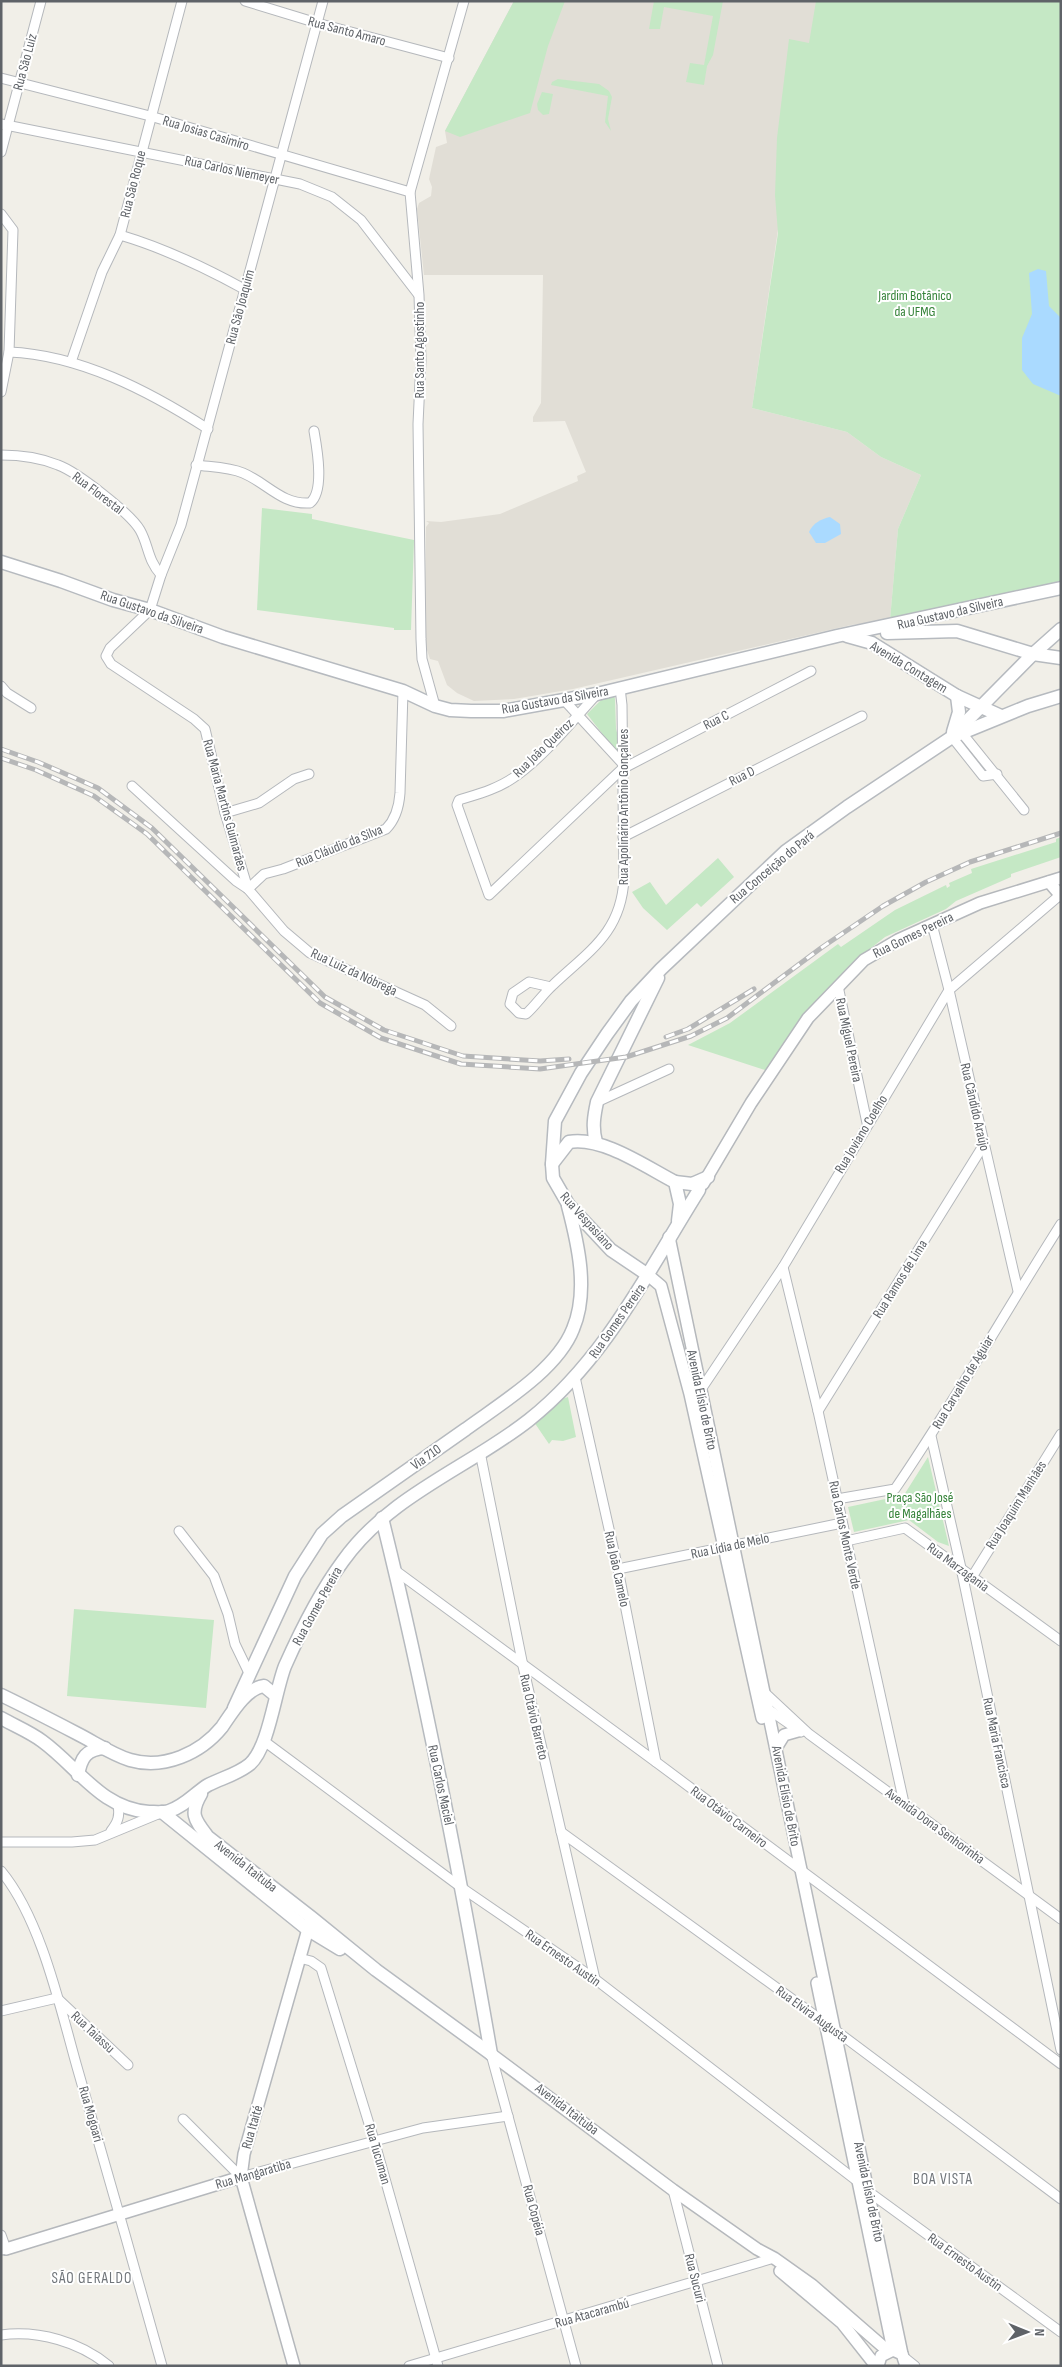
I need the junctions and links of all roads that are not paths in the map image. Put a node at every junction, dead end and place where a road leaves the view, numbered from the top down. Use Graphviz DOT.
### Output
graph roads {
  1 [pos="41,1"];
  2 [pos="182,1"];
  3 [pos="245,1"];
  4 [pos="323,1"];
  5 [pos="464,1"];
  6 [pos="317,23"];
  7 [pos="449,58"];
  8 [pos="1,78"];
  9 [pos="19,82"];
  10 [pos="150,116"];
  11 [pos="6,124"];
  12 [pos="141,151"];
  13 [pos="1,152"];
  14 [pos="281,155"];
  15 [pos="273,179"];
  16 [pos="410,192"];
  17 [pos="1,214"];
  18 [pos="120,235"];
  19 [pos="244,289"];
  20 [pos="419,295"];
  21 [pos="9,352"];
  22 [pos="71,362"];
  23 [pos="2,386"];
  24 [pos="208,429"];
  25 [pos="314,431"];
  26 [pos="1,455"];
  27 [pos="196,465"];
  28 [pos="1,562"];
  29 [pos="161,575"];
  30 [pos="1061,588"];
  31 [pos="150,610"];
  32 [pos="1061,629"];
  33 [pos="845,636"];
  34 [pos="1033,654"];
  35 [pos="1061,658"];
  36 [pos="811,671"];
  37 [pos="1,686"];
  38 [pos="620,688"];
  39 [pos="403,691"];
  40 [pos="597,694"];
  41 [pos="957,696"];
  42 [pos="1061,696"];
  43 [pos="564,700"];
  44 [pos="434,706"];
  45 [pos="31,708"];
  46 [pos="980,708"];
  47 [pos="578,715"];
  48 [pos="862,716"];
  49 [pos="1001,716"];
  50 [pos="957,735"];
  51 [pos="622,766"];
  52 [pos="309,774"];
  53 [pos="132,786"];
  54 [pos="1024,810"];
  55 [pos="225,813"];
  56 [pos="623,837"];
  57 [pos="1055,880"];
  58 [pos="248,889"];
  59 [pos="489,895"];
  60 [pos="1061,895"];
  61 [pos="932,924"];
  62 [pos="661,968"];
  63 [pos="838,986"];
  64 [pos="551,987"];
  65 [pos="949,990"];
  66 [pos="451,1026"];
  67 [pos="669,1069"];
  68 [pos="597,1102"];
  69 [pos="555,1121"];
  70 [pos="867,1123"];
  71 [pos="596,1142"];
  72 [pos="983,1146"];
  73 [pos="552,1164"];
  74 [pos="708,1177"];
  75 [pos="675,1182"];
  76 [pos="699,1190"];
  77 [pos="568,1204"];
  78 [pos="678,1223"];
  79 [pos="1061,1224"];
  80 [pos="670,1238"];
  81 [pos="783,1267"];
  82 [pos="648,1275"];
  83 [pos="1018,1291"];
  84 [pos="576,1377"];
  85 [pos="695,1393"];
  86 [pos="818,1411"];
  87 [pos="1061,1434"];
  88 [pos="931,1436"];
  89 [pos="480,1452"];
  90 [pos="837,1499"];
  91 [pos="382,1518"];
  92 [pos="842,1523"];
  93 [pos="179,1531"];
  94 [pos="846,1541"];
  95 [pos="728,1547"];
  96 [pos="961,1568"];
  97 [pos="618,1569"];
  98 [pos="396,1571"];
  99 [pos="972,1577"];
  100 [pos="1060,1640"];
  101 [pos="260,1648"];
  102 [pos="240,1653"];
  103 [pos="522,1666"];
  104 [pos="249,1673"];
  105 [pos="764,1692"];
  106 [pos="1,1695"];
  107 [pos="275,1695"];
  108 [pos="763,1706"];
  109 [pos="234,1708"];
  110 [pos="1,1718"];
  111 [pos="803,1732"];
  112 [pos="264,1741"];
  113 [pos="105,1748"];
  114 [pos="776,1748"];
  115 [pos="656,1762"];
  116 [pos="78,1775"];
  117 [pos="207,1786"];
  118 [pos="904,1804"];
  119 [pos="118,1805"];
  120 [pos="162,1812"];
  121 [pos="561,1832"];
  122 [pos="110,1834"];
  123 [pos="1,1842"];
  124 [pos="796,1868"];
  125 [pos="1,1871"];
  126 [pos="462,1888"];
  127 [pos="1028,1896"];
  128 [pos="1061,1919"];
  129 [pos="310,1923"];
  130 [pos="299,1958"];
  131 [pos="596,1979"];
  132 [pos="57,1998"];
  133 [pos="1,2011"];
  134 [pos="830,2027"];
  135 [pos="1061,2050"];
  136 [pos="491,2054"];
  137 [pos="1061,2064"];
  138 [pos="128,2065"];
  139 [pos="508,2116"];
  140 [pos="183,2119"];
  141 [pos="374,2140"];
  142 [pos="241,2177"];
  143 [pos="857,2181"];
  144 [pos="673,2190"];
  145 [pos="869,2192"];
  146 [pos="1061,2199"];
  147 [pos="120,2214"];
  148 [pos="1,2235"];
  149 [pos="3,2250"];
  150 [pos="770,2259"];
  151 [pos="696,2282"];
  152 [pos="564,2321"];
  153 [pos="1061,2332"];
  154 [pos="1,2335"];
  155 [pos="899,2356"];
  156 [pos="437,2362"];
  157 [pos="109,2366"];
  158 [pos="162,2366"];
  159 [pos="294,2366"];
  160 [pos="409,2366"];
  161 [pos="576,2366"];
  162 [pos="718,2366"];
  163 [pos="877,2366"];
  164 [pos="915,2366"];
  1 -- 9 [label="street, Rua São Luiz"];
  2 -- 10 [label="street, Rua São Roque"];
  3 -- 6 [label="street, Rua Santo Amaro"];
  4 -- 6 [label="street, Rua São Joaquim"];
  5 -- 7 [label="street, Rua Santo Agostinho"];
  6 -- 7 [label="street, Rua Santo Amaro"];
  6 -- 14 [label="street, Rua São Joaquim"];
  7 -- 16 [label="street, Rua Santo Agostinho"];
  8 -- 9 [label="street, Rua Josias Casimiro"];
  9 -- 10 [label="street, Rua Josias Casimiro"];
  9 -- 11 [label="street, Rua São Luiz"];
  10 -- 12 [label="street, Rua São Roque"];
  10 -- 14 [label="street, Rua Josias Casimiro"];
  11 -- 12 [label="street, Rua Carlos Niemeyer"];
  11 -- 13 [label="street, Rua São Luiz"];
  12 -- 15 [label="street, Rua Carlos Niemeyer"];
  12 -- 18 [label="street, Rua São Roque"];
  14 -- 15 [label="street, Rua São Joaquim"];
  14 -- 16 [label="street, Rua Josias Casimiro"];
  15 -- 19 [label="street, Rua São Joaquim"];
  15 -- 20 [label="street, Rua Carlos Niemeyer"];
  16 -- 20 [label="street, Rua Santo Agostinho"];
  17 -- 21 [label="street"];
  18 -- 19 [label="street"];
  18 -- 22 [label="street, Rua São Roque"];
  19 -- 24 [label="street, Rua São Joaquim"];
  20 -- 44 [label="street, Rua Santo Agostinho"];
  21 -- 22 [label="street"];
  21 -- 23 [label="street"];
  22 -- 24 [label="street"];
  24 -- 27 [label="street, Rua São Joaquim"];
  25 -- 27 [label="street"];
  26 -- 29 [label="street, Rua Florestal"];
  27 -- 29 [label="street, Rua São Joaquim"];
  28 -- 31 [label="main road, Rua Gustavo da Silveira"];
  29 -- 31 [label="street, Rua São Joaquim"];
  30 -- 33 [label="main road, Rua Gustavo da Silveira"];
  31 -- 39 [label="main road, Rua Gustavo da Silveira"];
  31 -- 55 [label="street, Rua Maria Martins Guimarães"];
  32 -- 34 [label="main road"];
  33 -- 34 [label="main road"];
  33 -- 38 [label="main road, Rua Gustavo da Silveira"];
  33 -- 41 [label="main road, Avenida Contagem"];
  34 -- 35 [label="main road"];
  34 -- 46 [label="main road"];
  36 -- 51 [label="street, Rua C"];
  37 -- 45 [label="street"];
  38 -- 40 [label="main road, Rua Gustavo da Silveira"];
  38 -- 51 [label="street, Rua Apolinário Antônio Gonçalves"];
  39 -- 44 [label="main road, Rua Gustavo da Silveira"];
  39 -- 58 [label="street, Rua Cláudio da Silva"];
  40 -- 43 [label="main road, Rua Gustavo da Silveira"];
  40 -- 47 [label="street, Rua João Queiroz"];
  41 -- 46 [label="main road"];
  41 -- 50 [label="main road, Avenida Contagem"];
  42 -- 49 [label="main road, Rua Conceição do Pará"];
  43 -- 44 [label="main road, Rua Gustavo da Silveira"];
  43 -- 47 [label="street"];
  46 -- 49 [label="main road"];
  46 -- 50 [label="main road"];
  47 -- 51 [label="street"];
  47 -- 59 [label="street, Rua João Queiroz"];
  48 -- 56 [label="street, Rua D"];
  49 -- 50 [label="main road, Rua Conceição do Pará"];
  50 -- 54 [label="street"];
  50 -- 62 [label="main road, Rua Conceição do Pará"];
  51 -- 56 [label="street, Rua Apolinário Antônio Gonçalves"];
  51 -- 59 [label="street, Rua C"];
  52 -- 55 [label="street"];
  53 -- 58 [label="street, Rua Luiz da Nóbrega"];
  55 -- 58 [label="street, Rua Maria Martins Guimarães"];
  56 -- 64 [label="street, Rua Apolinário Antônio Gonçalves"];
  57 -- 60 [label="street"];
  57 -- 61 [label="street, Rua Gomes Pereira"];
  58 -- 66 [label="street, Rua Luiz da Nóbrega"];
  60 -- 65 [label="street, Rua Joviano Coelho"];
  61 -- 63 [label="street, Rua Gomes Pereira"];
  61 -- 65 [label="street, Rua Cândido Araújo"];
  62 -- 68 [label="main road"];
  62 -- 69 [label="main road, Rua Conceição do Pará"];
  63 -- 70 [label="street, Rua Miguel Pereira"];
  63 -- 74 [label="street, Rua Gomes Pereira"];
  64 -- 64 [label="street, Rua Apolinário Antônio Gonçalves"];
  65 -- 70 [label="street, Rua Joviano Coelho"];
  65 -- 72 [label="street, Rua Cândido Araújo"];
  67 -- 68 [label="street"];
  68 -- 71 [label="main road"];
  69 -- 73 [label="main road, Rua Vespasiano"];
  70 -- 81 [label="street, Rua Joviano Coelho"];
  71 -- 73 [label="main road"];
  71 -- 75 [label="main road"];
  72 -- 83 [label="street, Rua Cândido Araújo"];
  72 -- 86 [label="street, Rua Ramos de Lima"];
  73 -- 77 [label="main road, Rua Vespasiano"];
  74 -- 75 [label="main road"];
  74 -- 76 [label="street, Rua Gomes Pereira"];
  75 -- 78 [label="main road"];
  76 -- 78 [label="main road, Rua Gomes Pereira"];
  77 -- 82 [label="main road, Rua Vespasiano"];
  77 -- 101 [label="main road, Via 710"];
  78 -- 80 [label="main road, Rua Gomes Pereira"];
  79 -- 83 [label="street, Rua Carvalho de Aguiar"];
  80 -- 82 [label="main road, Rua Gomes Pereira"];
  80 -- 85 [label="street, Avenida Elísio de Brito"];
  81 -- 85 [label="street, Rua Joviano Coelho"];
  81 -- 86 [label="street, Rua Carlos Monte Verde"];
  82 -- 84 [label="main road, Rua Gomes Pereira"];
  82 -- 85 [label="street, Avenida Elísio de Brito"];
  83 -- 88 [label="street, Rua Carvalho de Aguiar"];
  84 -- 89 [label="main road, Rua Gomes Pereira"];
  84 -- 97 [label="street, Rua João Camelo"];
  85 -- 95 [label="street, Avenida Elísio de Brito"];
  86 -- 90 [label="street, Rua Carlos Monte Verde"];
  87 -- 99 [label="street, Rua Joaquim Manhães"];
  88 -- 90 [label="street, Rua Carvalho de Aguiar"];
  88 -- 96 [label="street, Rua Maria Francisca"];
  89 -- 91 [label="main road, Rua Gomes Pereira"];
  89 -- 103 [label="street, Rua Otávio Barreto"];
  90 -- 92 [label="street, Rua Carlos Monte Verde"];
  91 -- 98 [label="main road, Rua Carlos Maciel"];
  91 -- 107 [label="main road, Rua Gomes Pereira"];
  92 -- 94 [label="street, Rua Carlos Monte Verde"];
  92 -- 95 [label="street, Rua Lídia de Melo"];
  93 -- 102 [label="street"];
  94 -- 96 [label="street, Rua Marzagania"];
  94 -- 118 [label="street, Rua Carlos Monte Verde"];
  95 -- 97 [label="street, Rua Lídia de Melo"];
  95 -- 105 [label="street, Avenida Elísio de Brito"];
  95 -- 108 [label="street, Avenida Elísio de Brito"];
  96 -- 99 [label="street, Rua Marzagania"];
  96 -- 127 [label="street, Rua Maria Francisca"];
  97 -- 115 [label="street, Rua João Camelo"];
  98 -- 103 [label="street, Rua Otávio Carneiro"];
  98 -- 126 [label="main road, Rua Carlos Maciel"];
  99 -- 100 [label="street, Rua Marzagania"];
  101 -- 102 [label="street"];
  101 -- 104 [label="main road, Via 710"];
  102 -- 104 [label="street"];
  103 -- 115 [label="street, Rua Otávio Carneiro"];
  103 -- 121 [label="street, Rua Otávio Barreto"];
  104 -- 109 [label="main road, Via 710"];
  105 -- 108 [label="street, Avenida Elísio de Brito"];
  105 -- 111 [label="street, Avenida Dona Senhorinha"];
  106 -- 113 [label="main road"];
  107 -- 109 [label="main road"];
  107 -- 112 [label="main road, Rua Gomes Pereira"];
  108 -- 111 [label="street, Avenida Dona Senhorinha"];
  108 -- 114 [label="street, Avenida Elísio de Brito"];
  108 -- 124 [label="street, Avenida Elísio de Brito"];
  109 -- 113 [label="main road"];
  110 -- 116 [label="main road"];
  111 -- 114 [label="street"];
  111 -- 118 [label="street, Avenida Dona Senhorinha"];
  112 -- 117 [label="main road, Rua Gomes Pereira"];
  112 -- 126 [label="street, Rua Ernesto Austin"];
  113 -- 116 [label="main road"];
  114 -- 124 [label="street, Avenida Elísio de Brito"];
  115 -- 124 [label="street, Rua Otávio Carneiro"];
  116 -- 119 [label="main road"];
  117 -- 120 [label="main road, Rua Gomes Pereira"];
  117 -- 129 [label="main road, Avenida Itaituba"];
  118 -- 127 [label="street, Avenida Dona Senhorinha"];
  119 -- 120 [label="main road"];
  119 -- 122 [label="street"];
  120 -- 122 [label="street"];
  120 -- 129 [label="main road, Avenida Itaituba"];
  121 -- 131 [label="street, Rua Otávio Barreto"];
  121 -- 134 [label="street, Rua Elvira Augusta"];
  122 -- 123 [label="street"];
  124 -- 134 [label="street, Avenida Elísio de Brito"];
  124 -- 137 [label="street, Rua Otávio Carneiro"];
  125 -- 132 [label="street, Rua Mogoari"];
  126 -- 131 [label="street, Rua Ernesto Austin"];
  126 -- 136 [label="main road, Rua Carlos Maciel"];
  127 -- 128 [label="street, Avenida Dona Senhorinha"];
  127 -- 135 [label="street, Rua Maria Francisca"];
  129 -- 130 [label="street, Rua Itaité"];
  129 -- 136 [label="main road, Avenida Itaituba"];
  130 -- 141 [label="street, Rua Tucuman"];
  130 -- 142 [label="street, Rua Itaité"];
  131 -- 143 [label="street, Rua Ernesto Austin"];
  132 -- 133 [label="street"];
  132 -- 138 [label="street, Rua Taiassu"];
  132 -- 147 [label="street, Rua Mogoari"];
  134 -- 143 [label="street, Avenida Elísio de Brito"];
  134 -- 145 [label="street, Avenida Elísio de Brito"];
  134 -- 146 [label="street, Rua Elvira Augusta"];
  136 -- 139 [label="street, Rua Copéia"];
  136 -- 144 [label="street, Avenida Itaituba"];
  139 -- 141 [label="street, Rua Mangaratiba"];
  139 -- 152 [label="street, Rua Copéia"];
  140 -- 142 [label="street"];
  141 -- 142 [label="street, Rua Mangaratiba"];
  141 -- 156 [label="street, Rua Tucuman"];
  142 -- 147 [label="street, Rua Mangaratiba"];
  142 -- 159 [label="street, Rua Itaité"];
  143 -- 155 [label="street, Avenida Elísio de Brito"];
  144 -- 150 [label="street, Avenida Itaituba"];
  144 -- 151 [label="street, Rua Sucuri"];
  145 -- 153 [label="street, Rua Ernesto Austin"];
  145 -- 155 [label="street, Avenida Elísio de Brito"];
  147 -- 149 [label="street, Rua Mangaratiba"];
  147 -- 158 [label="street, Rua Mogoari"];
  148 -- 149 [label="street"];
  150 -- 151 [label="street, Rua Atacarambú"];
  150 -- 155 [label="street, Avenida Itaituba"];
  150 -- 163 [label="street, Avenida Itaituba"];
  151 -- 152 [label="street, Rua Atacarambú"];
  151 -- 162 [label="street, Rua Sucuri"];
  152 -- 156 [label="street, Rua Atacarambú"];
  152 -- 161 [label="street, Rua Copéia"];
  154 -- 157 [label="street"];
  155 -- 163 [label="street"];
  155 -- 164 [label="street"];
  156 -- 160 [label="street, Rua Atacarambú"];
}
